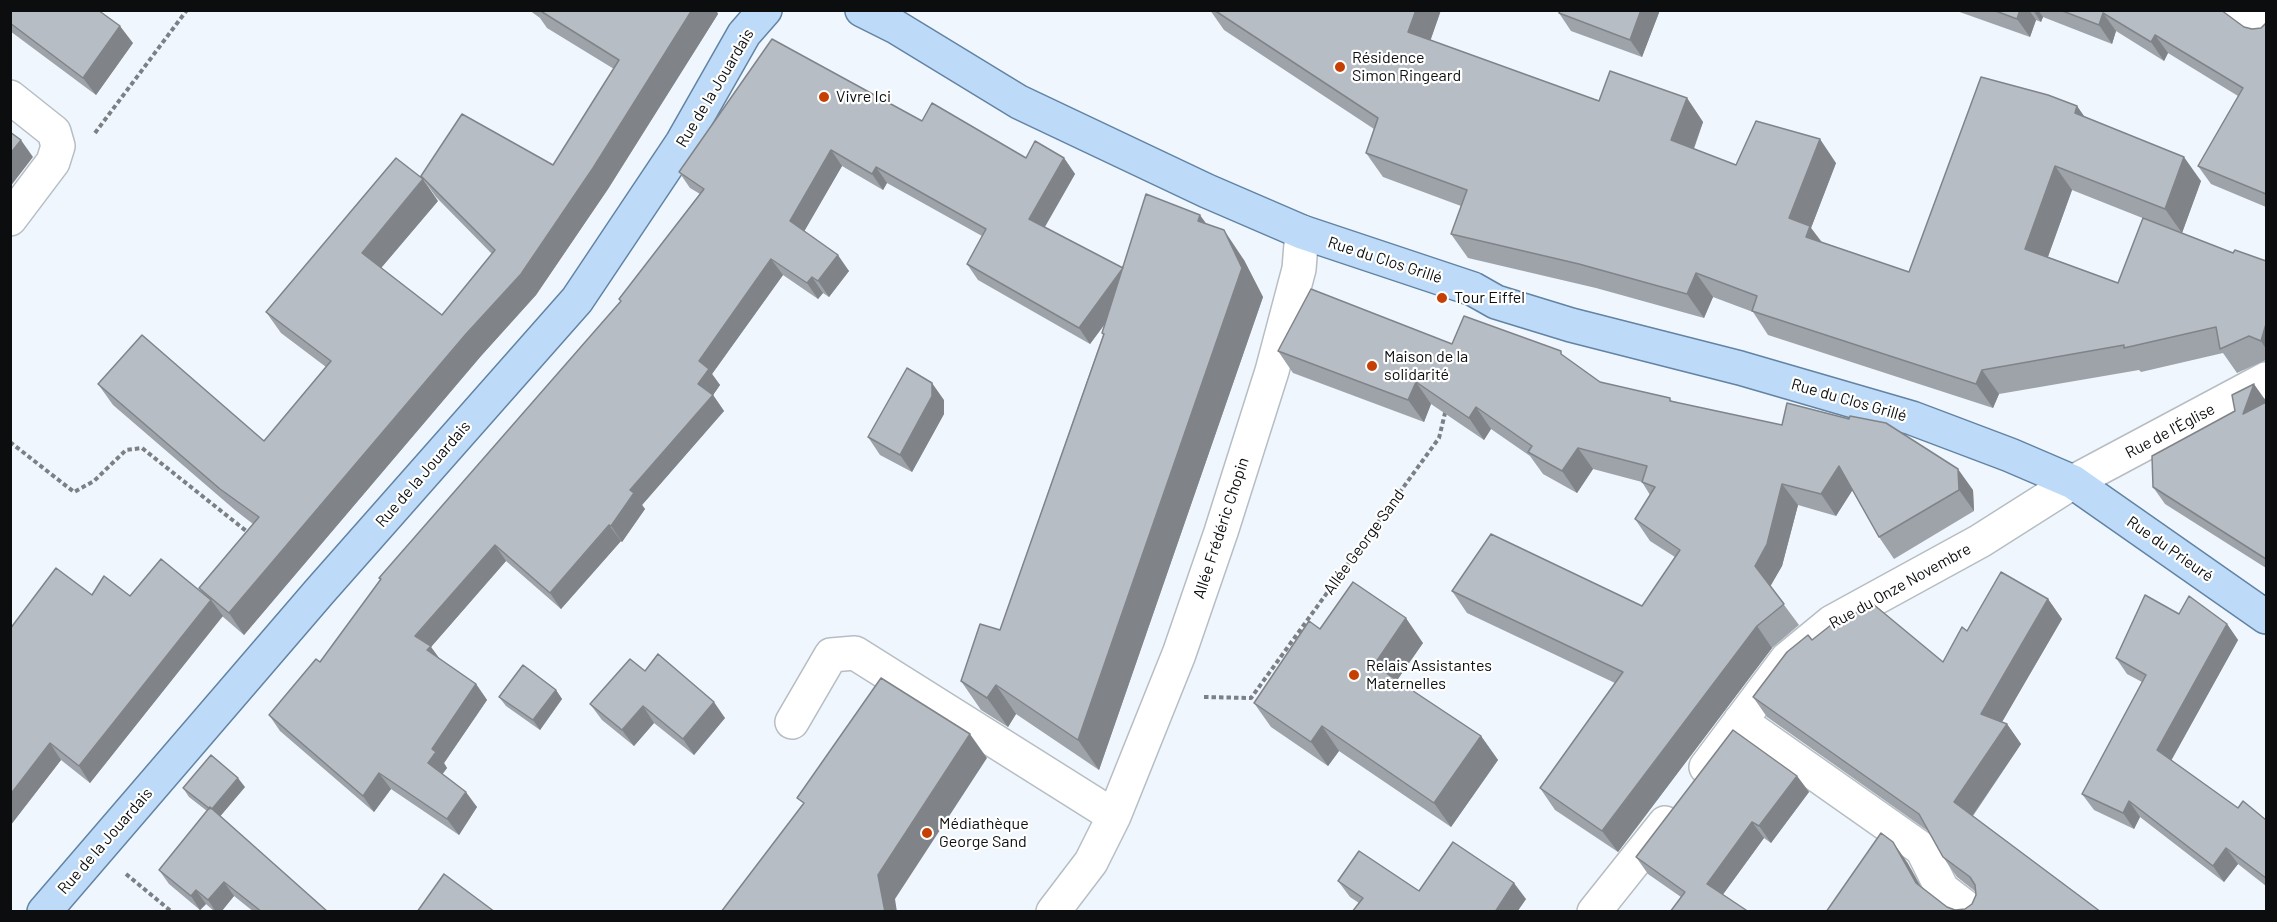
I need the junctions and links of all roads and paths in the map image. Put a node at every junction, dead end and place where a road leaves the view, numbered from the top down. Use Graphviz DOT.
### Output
graph roads {
  1 [pos="187,10"];
  2 [pos="765,10"];
  3 [pos="862,10"];
  4 [pos="2238,10"];
  5 [pos="2266,29"];
  6 [pos="10,97"];
  7 [pos="58,146"];
  8 [pos="10,219"];
  9 [pos="1302,232"];
  10 [pos="2266,380"];
  11 [pos="1447,404"];
  12 [pos="10,442"];
  13 [pos="2073,482"];
  14 [pos="258,541"];
  15 [pos="2266,616"];
  16 [pos="1161,697"];
  17 [pos="792,722"];
  18 [pos="1740,722"];
  19 [pos="1114,816"];
  20 [pos="97,850"];
  21 [pos="44,912"];
  22 [pos="172,912"];
  23 [pos="1053,912"];
  24 [pos="1594,912"];
  25 [pos="1972,912"];
  1 -- 7 [label="path"];
  2 -- 20 [label="main road, Rue de la Jouardais"];
  3 -- 9 [label="main road, Rue du Clos Grillé"];
  4 -- 5 [label="street"];
  6 -- 7 [label="street"];
  7 -- 8 [label="street"];
  9 -- 13 [label="main road, Rue du Clos Grillé"];
  9 -- 16 [label="street, Allée Frédéric Chopin"];
  10 -- 13 [label="street, Rue de l'Église"];
  11 -- 16 [label="path, Allée George Sand"];
  12 -- 14 [label="path"];
  13 -- 15 [label="main road, Rue du Prieuré"];
  13 -- 18 [label="street, Rue du Onze Novembre"];
  16 -- 19 [label="street, Allée Frédéric Chopin"];
  17 -- 19 [label="street"];
  18 -- 24 [label="street, Rue du Onze Novembre"];
  18 -- 25 [label="street"];
  19 -- 23 [label="street"];
  20 -- 21 [label="main road, Rue de la Jouardais"];
  20 -- 22 [label="path"];
}
